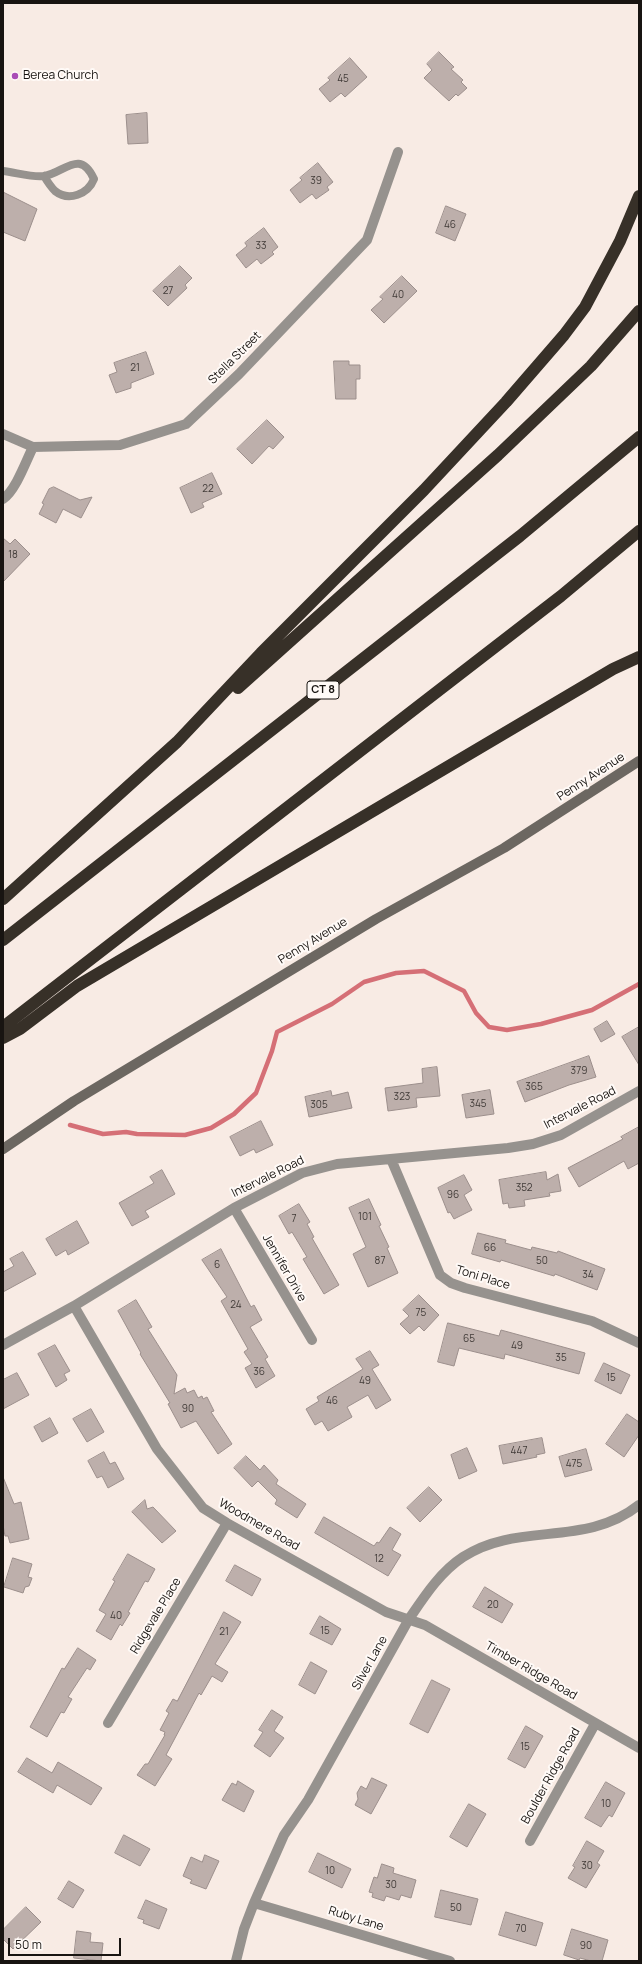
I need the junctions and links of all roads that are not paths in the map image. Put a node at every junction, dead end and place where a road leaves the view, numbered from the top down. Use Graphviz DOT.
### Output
graph roads {
  1 [pos="398,152"];
  2 [pos="3,171"];
  3 [pos="44,176"];
  4 [pos="639,196"];
  5 [pos="639,311"];
  6 [pos="3,434"];
  7 [pos="639,437"];
  8 [pos="33,447"];
  9 [pos="3,499"];
  10 [pos="639,531"];
  11 [pos="639,657"];
  12 [pos="177,742"];
  13 [pos="639,761"];
  14 [pos="3,899"];
  15 [pos="3,940"];
  16 [pos="3,1027"];
  17 [pos="3,1038"];
  18 [pos="639,1091"];
  19 [pos="3,1149"];
  20 [pos="391,1160"];
  21 [pos="234,1208"];
  22 [pos="74,1306"];
  23 [pos="312,1340"];
  24 [pos="639,1343"];
  25 [pos="3,1345"];
  26 [pos="639,1505"];
  27 [pos="227,1523"];
  28 [pos="409,1618"];
  29 [pos="108,1723"];
  30 [pos="595,1724"];
  31 [pos="639,1748"];
  32 [pos="530,1841"];
  33 [pos="254,1903"];
  34 [pos="236,1961"];
  35 [pos="450,1961"];
  1 -- 8 [label="street, Stella Street"];
  2 -- 3 [label="lane"];
  3 -- 3 [label="lane"];
  4 -- 12 [label="highway"];
  5 -- 12 [label="highway"];
  6 -- 8 [label="street, Stella Street"];
  7 -- 15 [label="highway, CT 8"];
  8 -- 9 [label="street"];
  10 -- 16 [label="highway"];
  11 -- 17 [label="highway"];
  12 -- 14 [label="highway"];
  13 -- 19 [label="main road, Penny Avenue"];
  18 -- 20 [label="street, Intervale Road"];
  20 -- 21 [label="street, Intervale Road"];
  20 -- 24 [label="street, Toni Place"];
  21 -- 22 [label="street, Intervale Road"];
  21 -- 23 [label="street, Jennifer Drive"];
  22 -- 25 [label="street, Intervale Road"];
  22 -- 27 [label="street, Woodmere Road"];
  26 -- 28 [label="street, Silver Lane"];
  27 -- 28 [label="street, Woodmere Road"];
  27 -- 29 [label="street, Ridgevale Place"];
  28 -- 30 [label="street, Timber Ridge Road"];
  28 -- 33 [label="street, Silver Lane"];
  30 -- 31 [label="street, Timber Ridge Road"];
  30 -- 32 [label="street, Boulder Ridge Road"];
  33 -- 34 [label="street, Silver Lane"];
  33 -- 35 [label="street, Ruby Lane"];
}
